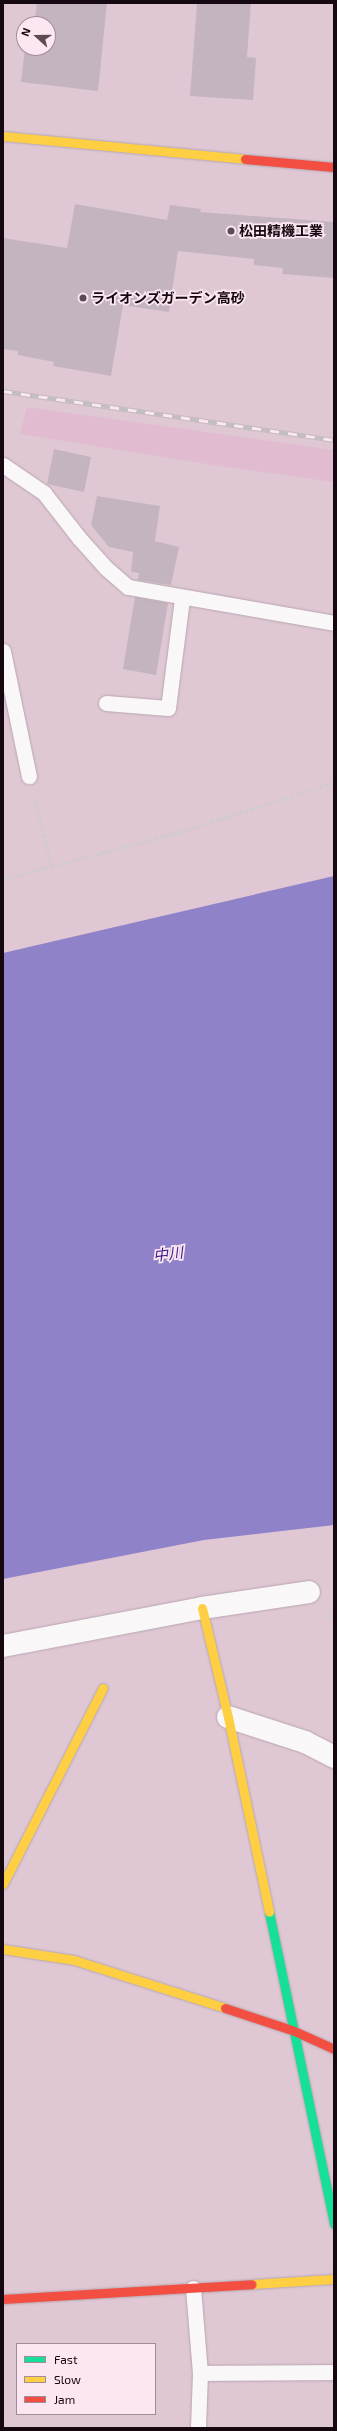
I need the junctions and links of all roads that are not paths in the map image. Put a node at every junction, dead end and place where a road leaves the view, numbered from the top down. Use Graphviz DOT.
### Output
graph roads {
  1 [pos="3,136"];
  2 [pos="334,167"];
  3 [pos="3,465"];
  4 [pos="182,598"];
  5 [pos="334,623"];
  6 [pos="3,651"];
  7 [pos="106,703"];
  8 [pos="29,776"];
  9 [pos="309,1592"];
  10 [pos="202,1608"];
  11 [pos="3,1646"];
  12 [pos="103,1688"];
  13 [pos="228,1717"];
  14 [pos="334,1757"];
  15 [pos="3,1884"];
  16 [pos="3,1949"];
  17 [pos="292,2030"];
  18 [pos="334,2050"];
  19 [pos="334,2224"];
  20 [pos="334,2279"];
  21 [pos="193,2288"];
  22 [pos="3,2299"];
  23 [pos="334,2372"];
  24 [pos="200,2373"];
  25 [pos="198,2428"];
  1 -- 2 [label="street"];
  3 -- 4 [label="lane"];
  4 -- 5 [label="lane"];
  4 -- 7 [label="lane"];
  6 -- 8 [label="lane"];
  9 -- 10 [label="street"];
  10 -- 11 [label="street"];
  10 -- 13 [label="street"];
  12 -- 15 [label="street"];
  13 -- 14 [label="street"];
  13 -- 17 [label="street"];
  16 -- 17 [label="street"];
  17 -- 18 [label="street"];
  17 -- 19 [label="street"];
  20 -- 21 [label="street"];
  21 -- 22 [label="street"];
  21 -- 24 [label="lane"];
  23 -- 24 [label="lane"];
  24 -- 25 [label="lane"];
}
